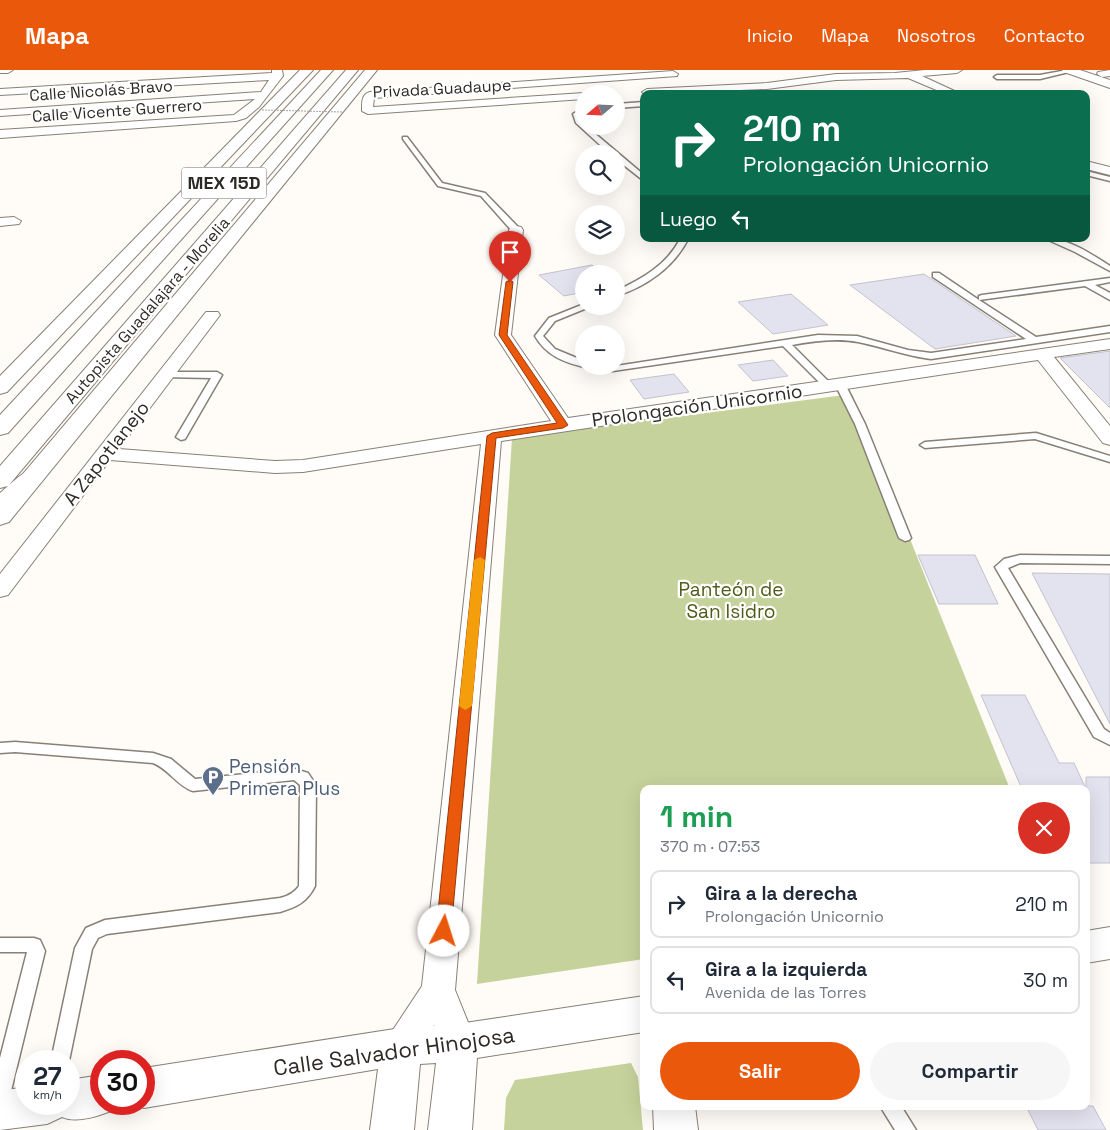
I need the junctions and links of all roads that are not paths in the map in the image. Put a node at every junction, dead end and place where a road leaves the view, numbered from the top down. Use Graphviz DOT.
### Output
graph roads {
  1 [pos="0,70"];
  2 [pos="8,70"];
  3 [pos="307,70"];
  4 [pos="327,70"];
  5 [pos="352,70"];
  6 [pos="371,70"];
  7 [pos="658,70"];
  8 [pos="802,70"];
  9 [pos="843,70"];
  10 [pos="957,70"];
  11 [pos="1069,70"];
  12 [pos="1090,70"];
  13 [pos="926,71"];
  14 [pos="277,73"];
  15 [pos="769,74"];
  16 [pos="909,75"];
  17 [pos="1107,75"];
  18 [pos="858,76"];
  19 [pos="682,77"];
  20 [pos="997,77"];
  21 [pos="819,80"];
  22 [pos="791,84"];
  23 [pos="1110,84"];
  24 [pos="718,86"];
  25 [pos="832,87"];
  26 [pos="882,87"];
  27 [pos="671,90"];
  28 [pos="735,90"];
  29 [pos="946,90"];
  30 [pos="0,92"];
  31 [pos="635,93"];
  32 [pos="640,93"];
  33 [pos="263,95"];
  34 [pos="575,97"];
  35 [pos="640,104"];
  36 [pos="625,105"];
  37 [pos="0,113"];
  38 [pos="0,134"];
  39 [pos="593,135"];
  40 [pos="405,138"];
  41 [pos="604,145"];
  42 [pos="625,163"];
  43 [pos="1090,166"];
  44 [pos="1110,171"];
  45 [pos="1090,174"];
  46 [pos="640,176"];
  47 [pos="1110,179"];
  48 [pos="516,230"];
  49 [pos="683,242"];
  50 [pos="1058,242"];
  51 [pos="1110,269"];
  52 [pos="936,275"];
  53 [pos="1110,280"];
  54 [pos="1086,283"];
  55 [pos="625,289"];
  56 [pos="1110,297"];
  57 [pos="982,298"];
  58 [pos="575,309"];
  59 [pos="212,315"];
  60 [pos="1110,329"];
  61 [pos="785,343"];
  62 [pos="1110,344"];
  63 [pos="1038,348"];
  64 [pos="575,361"];
  65 [pos="625,367"];
  66 [pos="165,375"];
  67 [pos="834,385"];
  68 [pos="0,388"];
  69 [pos="563,425"];
  70 [pos="0,428"];
  71 [pos="492,436"];
  72 [pos="181,437"];
  73 [pos="1110,439"];
  74 [pos="924,445"];
  75 [pos="105,454"];
  76 [pos="1110,459"];
  77 [pos="33,476"];
  78 [pos="0,481"];
  79 [pos="0,506"];
  80 [pos="0,517"];
  81 [pos="905,538"];
  82 [pos="1110,560"];
  83 [pos="0,590"];
  84 [pos="1110,740"];
  85 [pos="0,748"];
  86 [pos="1110,943"];
  87 [pos="0,945"];
  88 [pos="1090,946"];
  89 [pos="438,990"];
  90 [pos="640,1015"];
  91 [pos="458,1042"];
  92 [pos="402,1047"];
  93 [pos="62,1050"];
  94 [pos="155,1086"];
  95 [pos="0,1095"];
  96 [pos="15,1109"];
  97 [pos="674,1110"];
  98 [pos="893,1110"];
  99 [pos="0,1111"];
  100 [pos="392,1130"];
  101 [pos="450,1130"];
  102 [pos="676,1130"];
  103 [pos="906,1130"];
  1 -- 2 [label="street"];
  3 -- 68 [label="main road"];
  4 -- 70 [label="main road, Autopista Guadalajara - Morelia / MEX 15D"];
  5 -- 78 [label="main road, Autopista Guadalajara - Morelia / MEX 15D"];
  6 -- 77 [label="main road"];
  7 -- 19 [label="street"];
  8 -- 21 [label="street"];
  9 -- 18 [label="street"];
  10 -- 13 [label="street"];
  11 -- 20 [label="lane"];
  11 -- 23 [label="main road"];
  12 -- 17 [label="main road"];
  13 -- 16 [label="street"];
  14 -- 30 [label="street"];
  14 -- 33 [label="street"];
  15 -- 22 [label="street"];
  16 -- 18 [label="street"];
  16 -- 29 [label="street"];
  18 -- 21 [label="street"];
  18 -- 26 [label="street"];
  19 -- 24 [label="street"];
  19 -- 34 [label="street, Privada Guadaupe"];
  21 -- 22 [label="street"];
  21 -- 25 [label="street"];
  22 -- 24 [label="street"];
  24 -- 27 [label="street"];
  24 -- 28 [label="street"];
  31 -- 32 [label="street"];
  33 -- 37 [label="street, Calle Nicolás Bravo"];
  33 -- 38 [label="street, Calle Vicente Guerrero"];
  35 -- 36 [label="lane"];
  39 -- 41 [label="lane"];
  40 -- 48 [label="lane"];
  42 -- 46 [label="lane"];
  43 -- 44 [label="street"];
  45 -- 47 [label="lane"];
  48 -- 69 [label="street"];
  49 -- 55 [label="lane"];
  50 -- 51 [label="lane"];
  52 -- 63 [label="lane"];
  53 -- 54 [label="lane"];
  54 -- 56 [label="lane"];
  54 -- 57 [label="lane"];
  58 -- 64 [label="lane"];
  59 -- 66 [label="street, A Zapotlanejo"];
  60 -- 63 [label="lane"];
  61 -- 63 [label="lane"];
  61 -- 65 [label="lane"];
  61 -- 67 [label="lane"];
  62 -- 63 [label="street, Prolongación Unicornio"];
  63 -- 67 [label="street, Prolongación Unicornio"];
  63 -- 73 [label="street"];
  66 -- 72 [label="lane"];
  66 -- 75 [label="street, A Zapotlanejo"];
  67 -- 69 [label="street, Prolongación Unicornio"];
  67 -- 81 [label="lane"];
  69 -- 71 [label="street, Prolongación Unicornio"];
  71 -- 75 [label="street, Prolongación Unicornio"];
  71 -- 89 [label="street"];
  74 -- 76 [label="lane"];
  75 -- 83 [label="street, A Zapotlanejo"];
  77 -- 79 [label="main road"];
  77 -- 80 [label="main road"];
  82 -- 84 [label="lane"];
  85 -- 93 [label="lane"];
  86 -- 88 [label="main road"];
  87 -- 95 [label="lane"];
  89 -- 91 [label="street"];
  89 -- 92 [label="street"];
  90 -- 91 [label="main road, Calle Salvador Hinojosa"];
  91 -- 92 [label="main road, Calle Salvador Hinojosa"];
  91 -- 101 [label="main road"];
  92 -- 94 [label="main road, Calle Salvador Hinojosa"];
  92 -- 100 [label="main road"];
  96 -- 99 [label="main road"];
  97 -- 102 [label="main road"];
  98 -- 103 [label="lane"];
}
